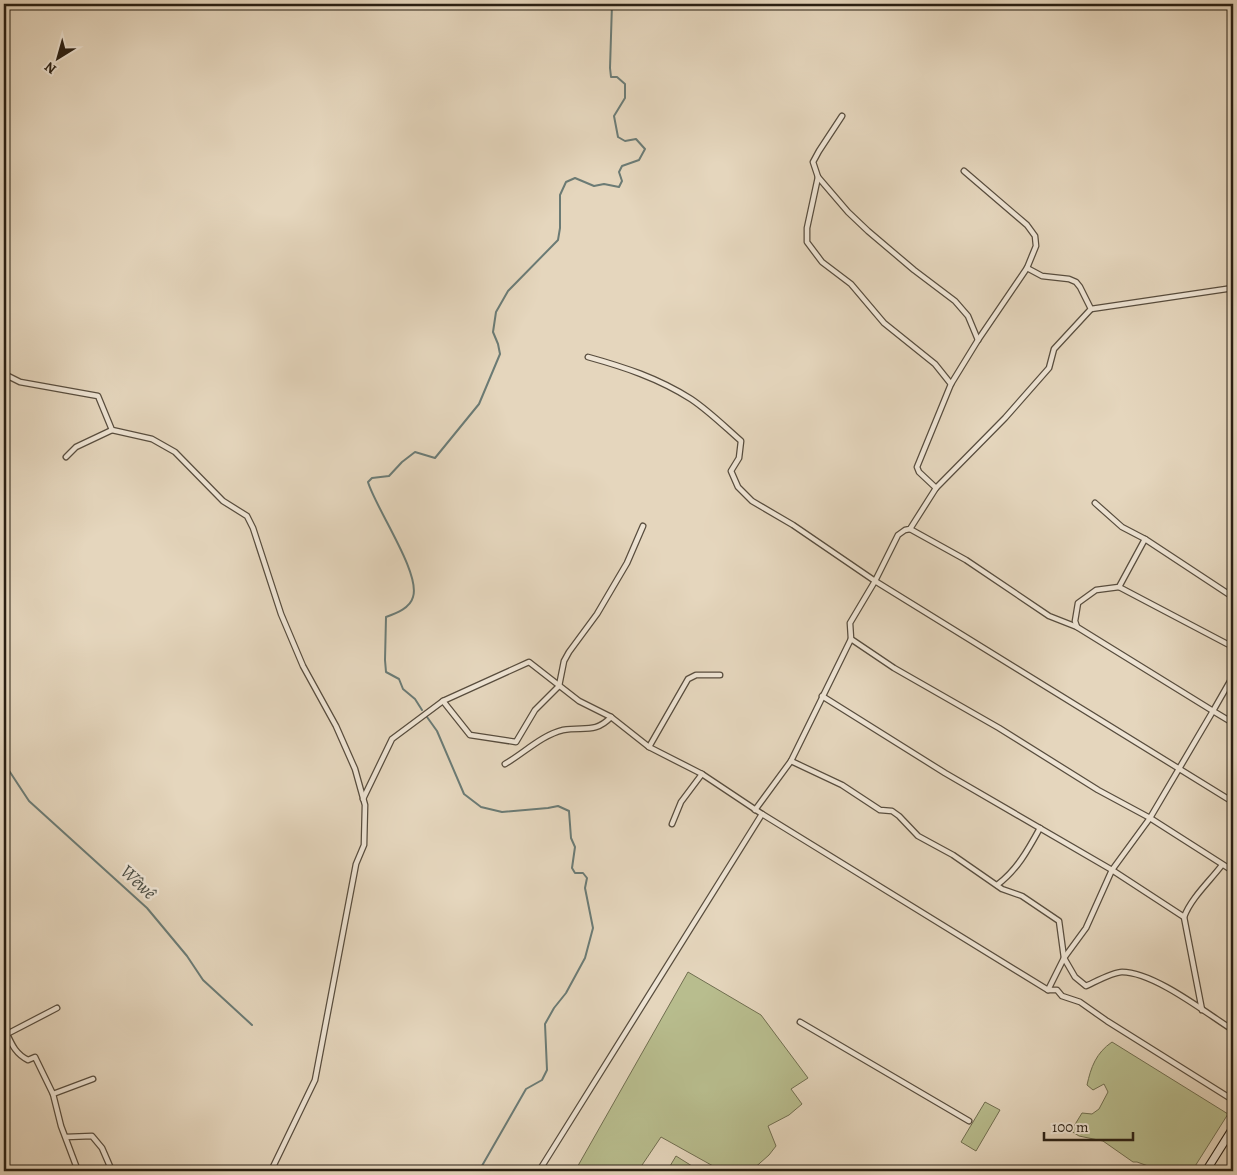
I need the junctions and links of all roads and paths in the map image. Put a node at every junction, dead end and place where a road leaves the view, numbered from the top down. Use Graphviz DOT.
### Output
graph roads {
  1 [pos="842,116"];
  2 [pos="964,171"];
  3 [pos="818,177"];
  4 [pos="1026,268"];
  5 [pos="1233,288"];
  6 [pos="1091,309"];
  7 [pos="978,340"];
  8 [pos="588,357"];
  9 [pos="4,374"];
  10 [pos="951,384"];
  11 [pos="112,430"];
  12 [pos="66,457"];
  13 [pos="936,488"];
  14 [pos="1095,504"];
  15 [pos="643,526"];
  16 [pos="910,529"];
  17 [pos="1145,539"];
  18 [pos="875,581"];
  19 [pos="1119,587"];
  20 [pos="1233,597"];
  21 [pos="1077,628"];
  22 [pos="851,639"];
  23 [pos="1233,648"];
  24 [pos="720,675"];
  25 [pos="1233,676"];
  26 [pos="559,686"];
  27 [pos="822,696"];
  28 [pos="443,701"];
  29 [pos="1213,711"];
  30 [pos="611,717"];
  31 [pos="1233,723"];
  32 [pos="649,747"];
  33 [pos="791,761"];
  34 [pos="505,764"];
  35 [pos="1179,770"];
  36 [pos="702,774"];
  37 [pos="364,799"];
  38 [pos="1233,802"];
  39 [pos="755,810"];
  40 [pos="762,814"];
  41 [pos="1150,818"];
  42 [pos="672,824"];
  43 [pos="1040,828"];
  44 [pos="1222,866"];
  45 [pos="1112,870"];
  46 [pos="1233,871"];
  47 [pos="997,885"];
  48 [pos="1184,917"];
  49 [pos="1064,958"];
  50 [pos="1048,990"];
  51 [pos="57,1008"];
  52 [pos="1202,1010"];
  53 [pos="800,1022"];
  54 [pos="1233,1030"];
  55 [pos="93,1079"];
  56 [pos="53,1094"];
  57 [pos="1233,1100"];
  58 [pos="969,1121"];
  59 [pos="1233,1128"];
  60 [pos="66,1137"];
  61 [pos="78,1171"];
  62 [pos="112,1171"];
  63 [pos="271,1171"];
  64 [pos="539,1171"];
  65 [pos="1206,1171"];
  1 -- 3 [label="street"];
  2 -- 4 [label="street"];
  3 -- 7 [label="street"];
  3 -- 10 [label="street"];
  4 -- 6 [label="street"];
  4 -- 7 [label="street"];
  5 -- 6 [label="street"];
  6 -- 13 [label="street"];
  7 -- 10 [label="street"];
  8 -- 18 [label="street"];
  9 -- 11 [label="street"];
  10 -- 13 [label="street"];
  11 -- 12 [label="street"];
  11 -- 37 [label="street"];
  13 -- 16 [label="street"];
  14 -- 17 [label="street"];
  15 -- 26 [label="street"];
  16 -- 18 [label="street"];
  16 -- 21 [label="street"];
  17 -- 19 [label="street"];
  17 -- 20 [label="street"];
  18 -- 22 [label="street"];
  18 -- 35 [label="street"];
  19 -- 21 [label="street"];
  19 -- 23 [label="street"];
  21 -- 29 [label="street"];
  22 -- 27 [label="street"];
  22 -- 41 [label="street"];
  24 -- 32 [label="street"];
  25 -- 29 [label="street"];
  26 -- 28 [label="street"];
  26 -- 28 [label="street"];
  26 -- 30 [label="street"];
  27 -- 33 [label="street"];
  27 -- 43 [label="street"];
  28 -- 37 [label="street"];
  29 -- 31 [label="street"];
  29 -- 35 [label="street"];
  30 -- 32 [label="street"];
  30 -- 34 [label="street"];
  32 -- 36 [label="street"];
  33 -- 39 [label="street"];
  33 -- 47 [label="street"];
  35 -- 38 [label="street"];
  35 -- 41 [label="street"];
  36 -- 39 [label="street"];
  36 -- 42 [label="street"];
  37 -- 63 [label="street"];
  39 -- 40 [label="street"];
  40 -- 50 [label="street"];
  40 -- 64 [label="street"];
  41 -- 44 [label="street"];
  41 -- 45 [label="street"];
  43 -- 45 [label="street"];
  43 -- 47 [label="street"];
  44 -- 46 [label="street"];
  44 -- 48 [label="street"];
  45 -- 48 [label="street"];
  45 -- 49 [label="street"];
  47 -- 49 [label="street"];
  48 -- 52 [label="street"];
  49 -- 50 [label="street"];
  49 -- 52 [label="street"];
  50 -- 57 [label="street"];
  51 -- 56 [label="street"];
  52 -- 54 [label="street"];
  53 -- 58 [label="street"];
  55 -- 56 [label="street"];
  56 -- 60 [label="street"];
  59 -- 65 [label="main road"];
  60 -- 61 [label="street"];
  60 -- 62 [label="street"];
}
